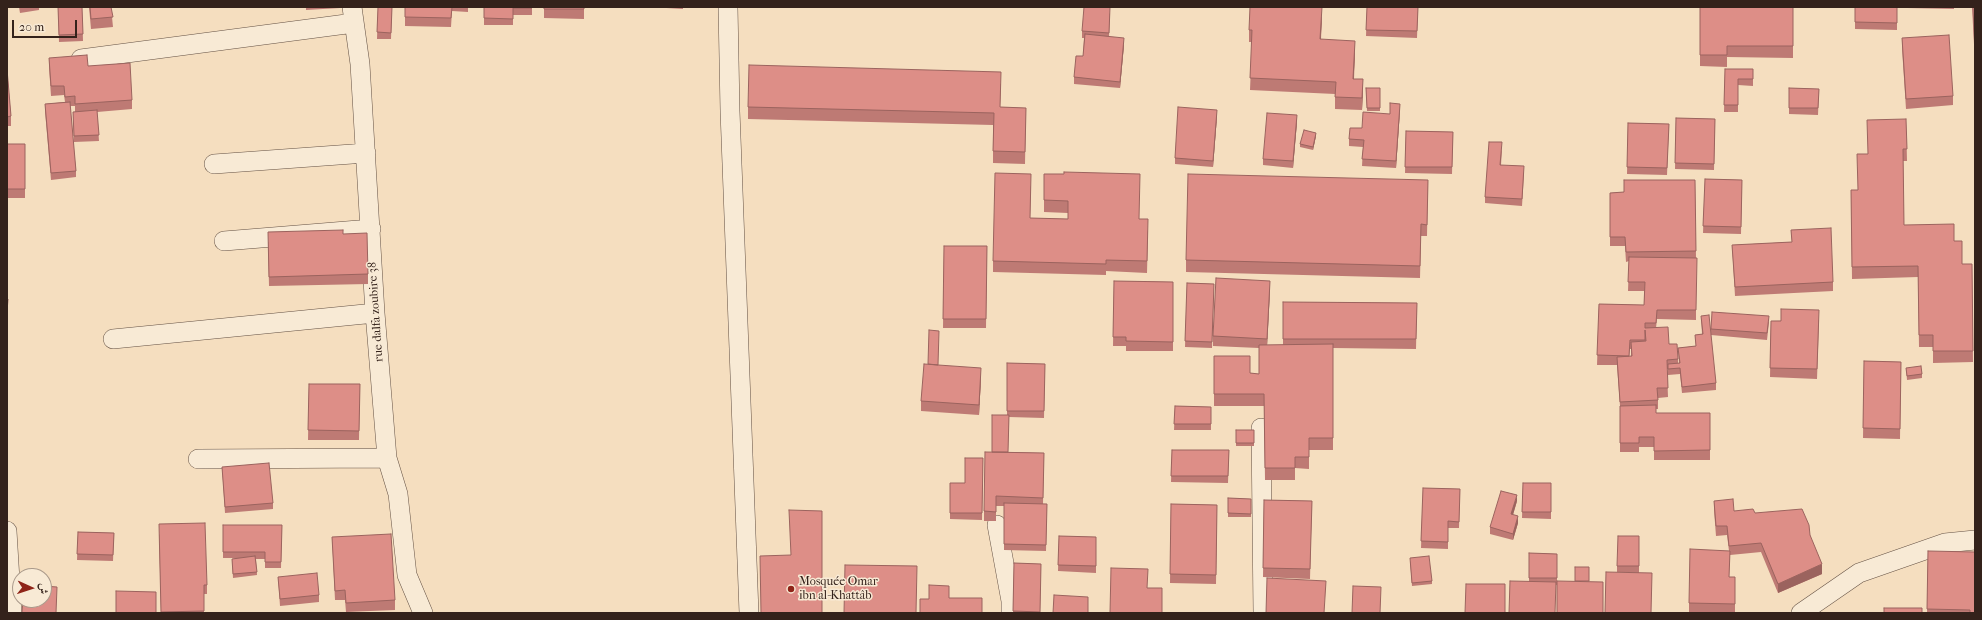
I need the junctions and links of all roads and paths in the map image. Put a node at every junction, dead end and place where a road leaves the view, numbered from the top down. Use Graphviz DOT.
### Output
graph roads {
  1 [pos="728,7"];
  2 [pos="353,15"];
  3 [pos="82,59"];
  4 [pos="366,153"];
  5 [pos="214,164"];
  6 [pos="370,229"];
  7 [pos="224,241"];
  8 [pos="375,313"];
  9 [pos="113,339"];
  10 [pos="1261,428"];
  11 [pos="387,458"];
  12 [pos="198,459"];
  13 [pos="997,525"];
  14 [pos="7,531"];
  15 [pos="1975,540"];
  16 [pos="12,613"];
  17 [pos="423,613"];
  18 [pos="748,613"];
  19 [pos="1012,613"];
  20 [pos="1263,613"];
  21 [pos="1801,613"];
  1 -- 18 [label="street"];
  2 -- 3 [label="street"];
  2 -- 4 [label="street, rue dalfa zoubire 38"];
  4 -- 5 [label="street"];
  4 -- 6 [label="street, rue dalfa zoubire 38"];
  6 -- 7 [label="street"];
  6 -- 8 [label="street, rue dalfa zoubire 38"];
  8 -- 9 [label="street"];
  8 -- 11 [label="street, rue dalfa zoubire 38"];
  10 -- 20 [label="street"];
  11 -- 12 [label="street"];
  11 -- 17 [label="street, rue dalfa zoubire 38"];
  13 -- 19 [label="street"];
  14 -- 16 [label="street"];
  15 -- 21 [label="street"];
}
